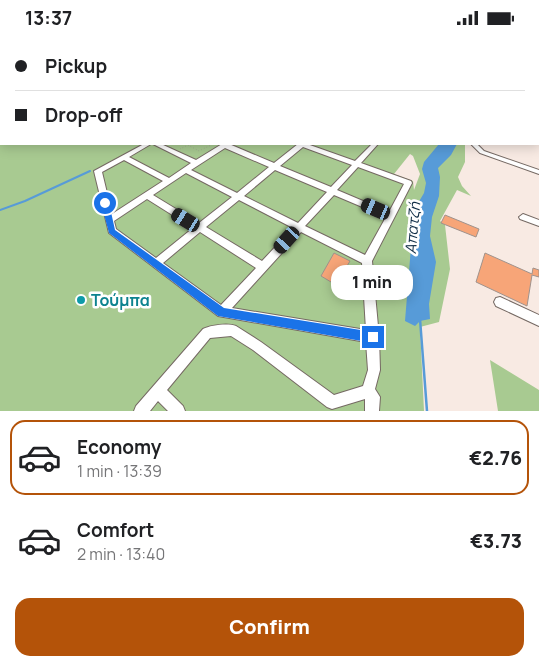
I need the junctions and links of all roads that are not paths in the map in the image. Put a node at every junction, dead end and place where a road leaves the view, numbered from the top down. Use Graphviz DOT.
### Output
graph roads {
  1 [pos="146,145"];
  2 [pos="158,145"];
  3 [pos="223,145"];
  4 [pos="227,145"];
  5 [pos="301,145"];
  6 [pos="305,145"];
  7 [pos="373,145"];
  8 [pos="475,145"];
  9 [pos="124,157"];
  10 [pos="196,163"];
  11 [pos="356,164"];
  12 [pos="275,166"];
  13 [pos="185,170"];
  14 [pos="539,173"];
  15 [pos="169,181"];
  16 [pos="332,191"];
  17 [pos="146,195"];
  18 [pos="238,196"];
  19 [pos="391,216"];
  20 [pos="523,217"];
  21 [pos="109,220"];
  22 [pos="539,223"];
  23 [pos="299,227"];
  24 [pos="199,228"];
  25 [pos="368,261"];
  26 [pos="156,263"];
  27 [pos="264,267"];
  28 [pos="500,302"];
  29 [pos="222,313"];
  30 [pos="539,321"];
  31 [pos="373,337"];
  32 [pos="158,391"];
  33 [pos="368,391"];
  34 [pos="142,411"];
  35 [pos="178,411"];
  36 [pos="372,411"];
  1 -- 9 [label="lane"];
  2 -- 10 [label="lane"];
  3 -- 10 [label="lane"];
  4 -- 12 [label="lane"];
  5 -- 12 [label="lane"];
  6 -- 11 [label="lane"];
  7 -- 11 [label="lane"];
  8 -- 14 [label="lane"];
  9 -- 15 [label="lane"];
  9 -- 21 [label="lane"];
  10 -- 13 [label="lane"];
  11 -- 16 [label="lane"];
  11 -- 19 [label="lane"];
  12 -- 16 [label="lane"];
  12 -- 18 [label="lane"];
  13 -- 15 [label="lane"];
  13 -- 18 [label="lane"];
  15 -- 17 [label="lane"];
  16 -- 19 [label="lane"];
  16 -- 23 [label="lane"];
  17 -- 21 [label="lane"];
  17 -- 24 [label="lane"];
  18 -- 23 [label="lane"];
  18 -- 24 [label="lane"];
  19 -- 25 [label="lane"];
  20 -- 22 [label="street"];
  21 -- 26 [label="lane"];
  23 -- 25 [label="lane"];
  23 -- 27 [label="lane"];
  24 -- 26 [label="lane"];
  24 -- 27 [label="lane"];
  25 -- 31 [label="lane"];
  26 -- 29 [label="lane"];
  27 -- 29 [label="lane"];
  28 -- 30 [label="lane"];
  29 -- 31 [label="lane"];
  31 -- 33 [label="lane"];
  32 -- 33 [label="lane"];
  32 -- 34 [label="lane"];
  32 -- 35 [label="lane"];
  33 -- 36 [label="lane"];
}
